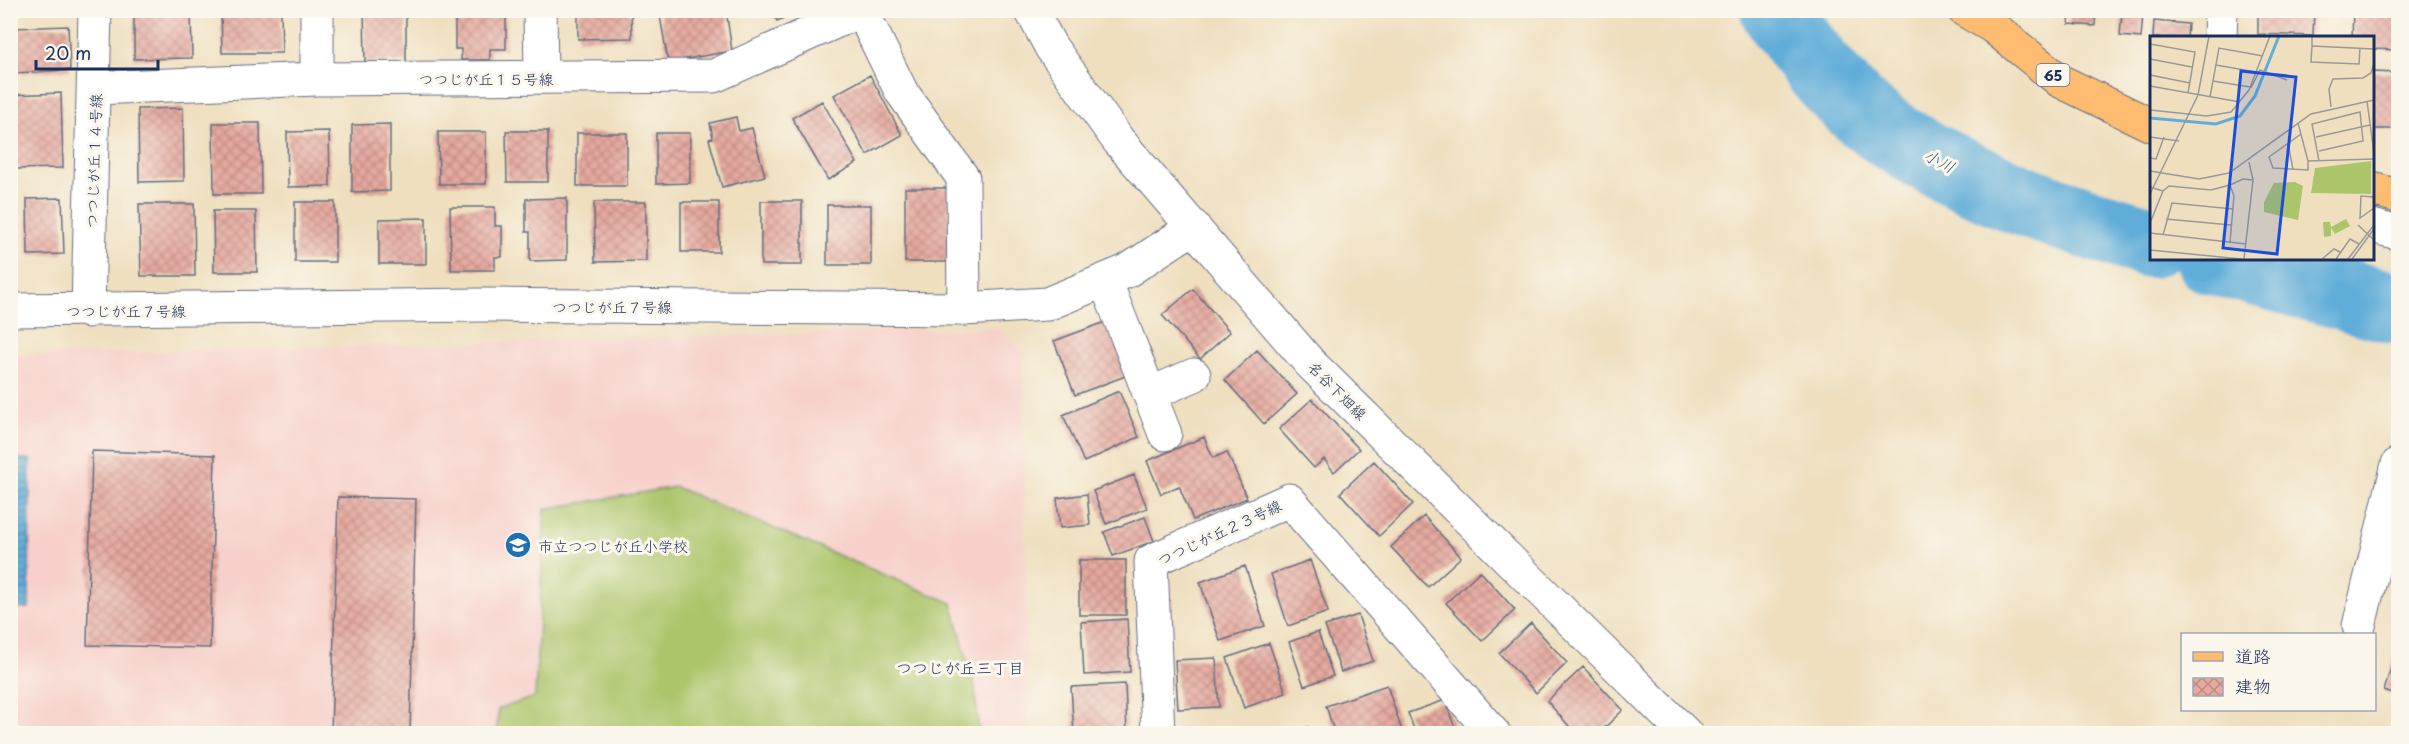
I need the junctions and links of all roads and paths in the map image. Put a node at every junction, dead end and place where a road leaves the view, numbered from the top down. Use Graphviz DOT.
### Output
graph roads {
  1 [pos="95,10"];
  2 [pos="317,10"];
  3 [pos="540,10"];
  4 [pos="1031,10"];
  5 [pos="1964,10"];
  6 [pos="2221,10"];
  7 [pos="862,11"];
  8 [pos="1994,19"];
  9 [pos="2220,36"];
  10 [pos="540,77"];
  11 [pos="317,79"];
  12 [pos="95,88"];
  13 [pos="2150,125"];
  14 [pos="2373,189"];
  15 [pos="2398,196"];
  16 [pos="2373,225"];
  17 [pos="1194,226"];
  18 [pos="2398,233"];
  19 [pos="1105,280"];
  20 [pos="964,309"];
  21 [pos="10,310"];
  22 [pos="88,311"];
  23 [pos="1194,375"];
  24 [pos="1150,394"];
  25 [pos="1166,434"];
  26 [pos="2398,464"];
  27 [pos="2359,626"];
  28 [pos="1158,734"];
  29 [pos="1494,734"];
  30 [pos="1686,734"];
  1 -- 12 [label="street, つつじが丘１４号線"];
  2 -- 11 [label="street"];
  3 -- 10 [label="street"];
  4 -- 17 [label="street, 名谷下畑線"];
  5 -- 8 [label="main road, 65"];
  6 -- 9 [label="street"];
  7 -- 10 [label="street, つつじが丘１５号線"];
  7 -- 20 [label="street"];
  8 -- 13 [label="main road, 65"];
  10 -- 11 [label="street, つつじが丘１５号線"];
  11 -- 12 [label="street, つつじが丘１５号線"];
  12 -- 22 [label="street, つつじが丘１４号線"];
  14 -- 15 [label="main road"];
  16 -- 18 [label="street"];
  17 -- 19 [label="street, つつじが丘７号線"];
  17 -- 30 [label="street, 名谷下畑線"];
  19 -- 20 [label="street, つつじが丘７号線"];
  19 -- 24 [label="street"];
  20 -- 22 [label="street, つつじが丘７号線"];
  21 -- 22 [label="street, つつじが丘７号線"];
  23 -- 24 [label="street"];
  24 -- 25 [label="street"];
  26 -- 27 [label="street"];
  28 -- 29 [label="street, つつじが丘２３号線"];
}
